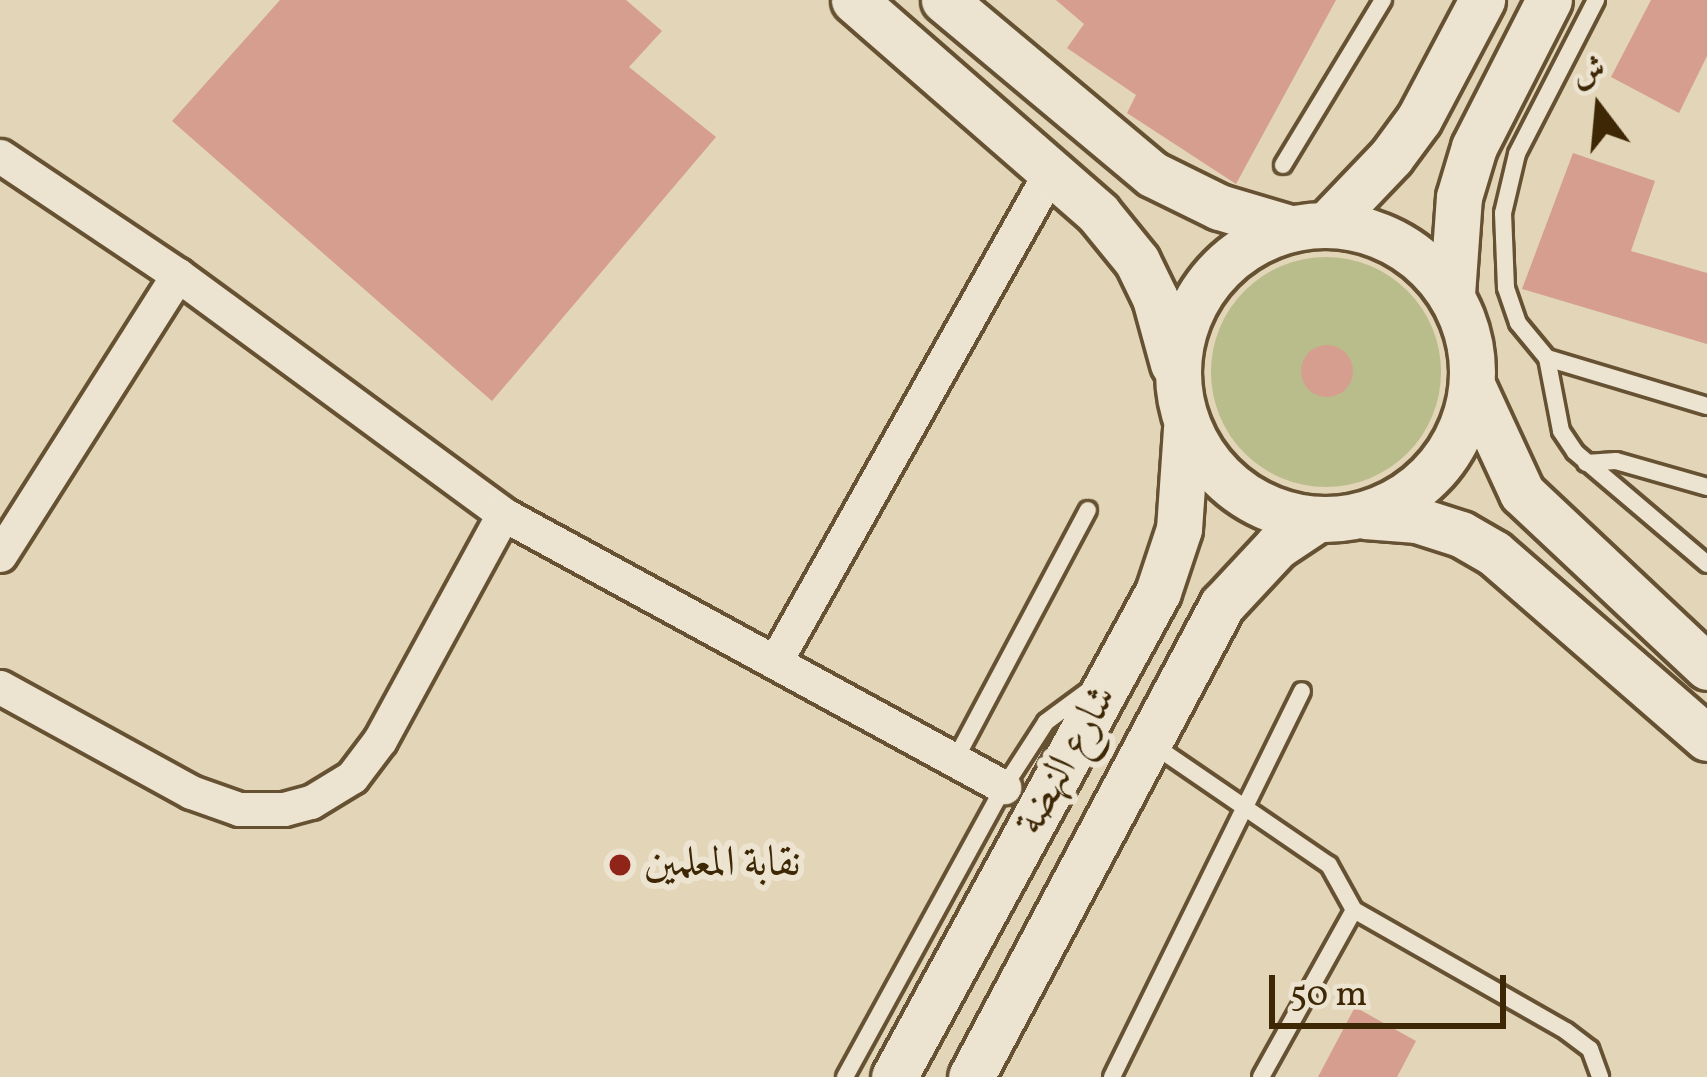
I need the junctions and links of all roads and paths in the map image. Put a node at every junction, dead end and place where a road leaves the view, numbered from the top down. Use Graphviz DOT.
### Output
graph roads {
  1 [pos="854,0"];
  2 [pos="944,0"];
  3 [pos="1383,0"];
  4 [pos="1549,0"];
  5 [pos="1596,0"];
  6 [pos="1468,15"];
  7 [pos="1529,83"];
  8 [pos="0,156"];
  9 [pos="1283,165"];
  10 [pos="1052,169"];
  11 [pos="1309,226"];
  12 [pos="178,275"];
  13 [pos="1452,294"];
  14 [pos="1547,358"];
  15 [pos="1176,375"];
  16 [pos="1473,387"];
  17 [pos="1707,406"];
  18 [pos="1186,428"];
  19 [pos="1586,463"];
  20 [pos="1707,487"];
  21 [pos="1088,510"];
  22 [pos="503,514"];
  23 [pos="1362,515"];
  24 [pos="1316,520"];
  25 [pos="0,555"];
  26 [pos="1707,564"];
  27 [pos="775,662"];
  28 [pos="1707,667"];
  29 [pos="1118,670"];
  30 [pos="0,687"];
  31 [pos="1302,691"];
  32 [pos="1707,738"];
  33 [pos="1151,743"];
  34 [pos="955,760"];
  35 [pos="1004,787"];
  36 [pos="1246,809"];
  37 [pos="1354,910"];
  38 [pos="844,1077"];
  39 [pos="894,1077"];
  40 [pos="971,1077"];
  41 [pos="1112,1077"];
  42 [pos="1261,1077"];
  43 [pos="1600,1077"];
  1 -- 10 [label="main road"];
  2 -- 11 [label="main road"];
  3 -- 9 [label="lane"];
  4 -- 7 [label="main road"];
  5 -- 7 [label="lane"];
  6 -- 11 [label="main road"];
  7 -- 13 [label="main road"];
  7 -- 14 [label="lane"];
  8 -- 12 [label="street"];
  10 -- 15 [label="main road"];
  10 -- 27 [label="street"];
  11 -- 13 [label="main road"];
  11 -- 15 [label="main road"];
  12 -- 22 [label="street"];
  12 -- 25 [label="street"];
  13 -- 16 [label="main road"];
  14 -- 17 [label="lane"];
  14 -- 19 [label="lane"];
  15 -- 18 [label="main road"];
  16 -- 23 [label="main road"];
  16 -- 28 [label="main road"];
  18 -- 24 [label="main road"];
  18 -- 29 [label="main road, شارع النهضة"];
  19 -- 20 [label="lane"];
  19 -- 26 [label="lane"];
  21 -- 34 [label="lane"];
  22 -- 27 [label="street"];
  22 -- 30 [label="street"];
  23 -- 24 [label="main road"];
  23 -- 32 [label="main road"];
  24 -- 33 [label="main road, شارع النهضة"];
  27 -- 34 [label="street"];
  29 -- 35 [label="lane"];
  29 -- 39 [label="main road, شارع النهضة"];
  31 -- 36 [label="lane"];
  33 -- 36 [label="lane"];
  33 -- 40 [label="main road, شارع النهضة"];
  34 -- 35 [label="street"];
  35 -- 38 [label="lane"];
  36 -- 37 [label="lane"];
  36 -- 41 [label="lane"];
  37 -- 42 [label="lane"];
  37 -- 43 [label="lane"];
}
